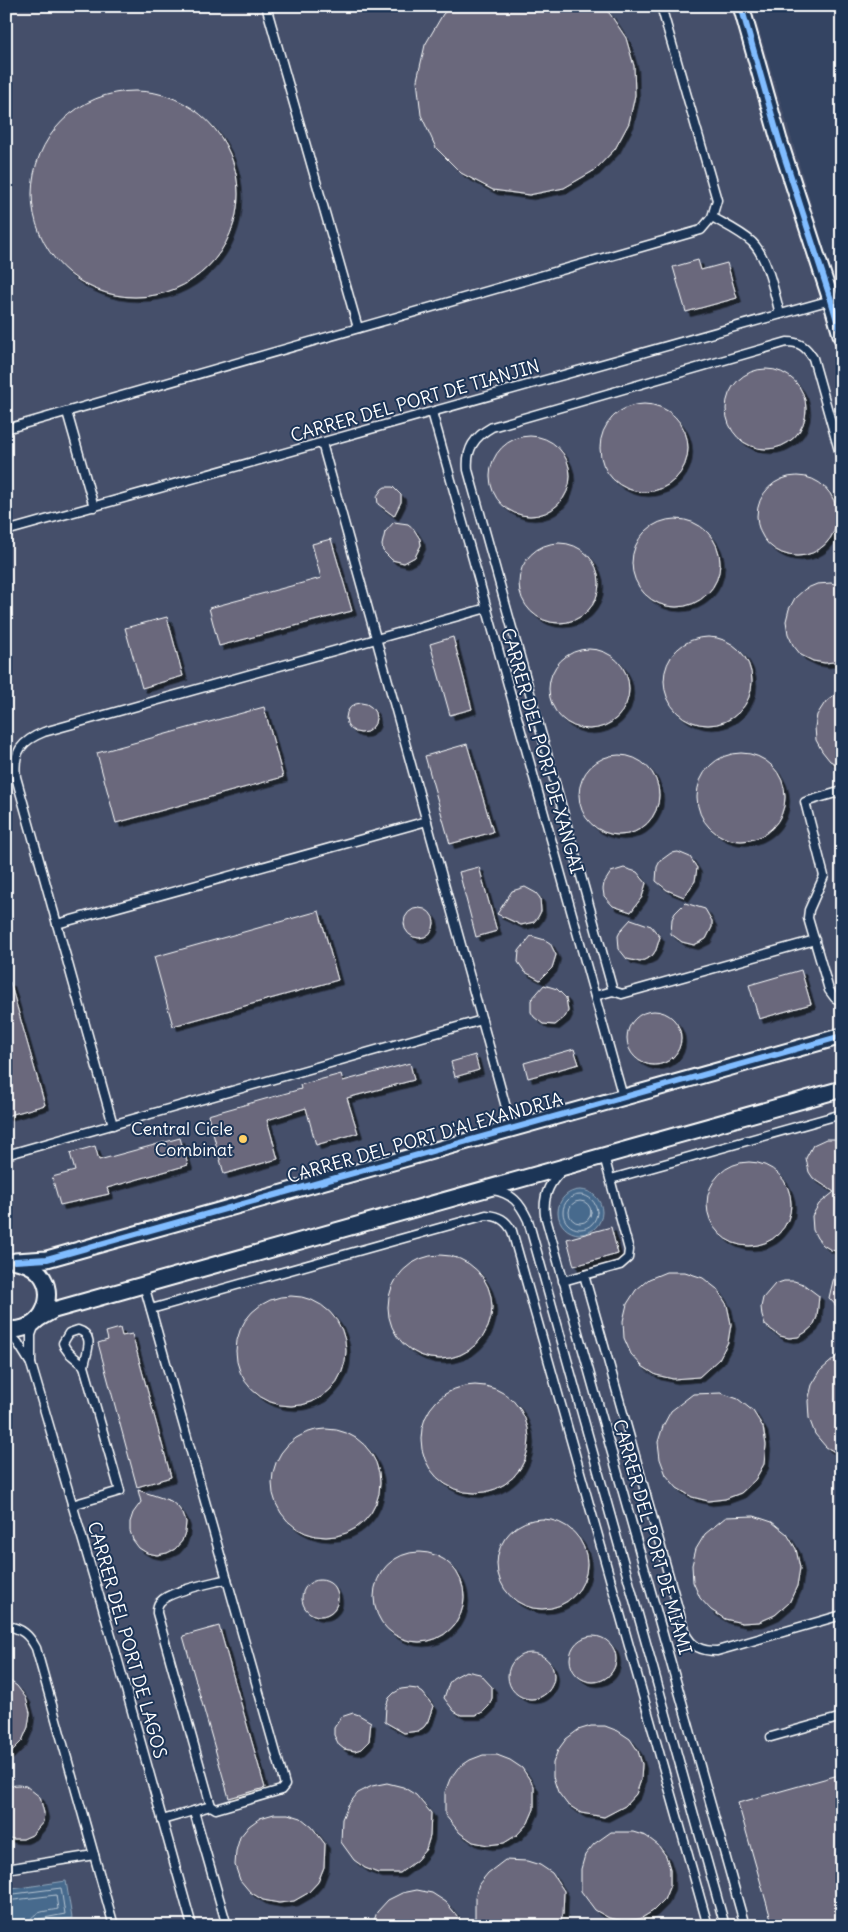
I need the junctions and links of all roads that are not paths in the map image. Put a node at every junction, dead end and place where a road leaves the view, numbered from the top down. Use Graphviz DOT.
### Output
graph roads {
  1 [pos="266,6"];
  2 [pos="662,6"];
  3 [pos="741,6"];
  4 [pos="712,217"];
  5 [pos="831,300"];
  6 [pos="780,314"];
  7 [pos="358,328"];
  8 [pos="842,338"];
  9 [pos="67,412"];
  10 [pos="432,412"];
  11 [pos="6,429"];
  12 [pos="322,443"];
  13 [pos="842,461"];
  14 [pos="94,507"];
  15 [pos="6,532"];
  16 [pos="487,608"];
  17 [pos="376,639"];
  18 [pos="842,792"];
  19 [pos="427,821"];
  20 [pos="57,924"];
  21 [pos="815,940"];
  22 [pos="613,991"];
  23 [pos="595,996"];
  24 [pos="842,1001"];
  25 [pos="482,1020"];
  26 [pos="842,1036"];
  27 [pos="842,1089"];
  28 [pos="623,1097"];
  29 [pos="842,1114"];
  30 [pos="113,1125"];
  31 [pos="512,1129"];
  32 [pos="6,1155"];
  33 [pos="604,1156"];
  34 [pos="571,1165"];
  35 [pos="611,1179"];
  36 [pos="481,1190"];
  37 [pos="11,1261"];
  38 [pos="584,1275"];
  39 [pos="563,1281"];
  40 [pos="144,1285"];
  41 [pos="151,1309"];
  42 [pos="38,1320"];
  43 [pos="6,1330"];
  44 [pos="31,1364"];
  45 [pos="84,1366"];
  46 [pos="72,1505"];
  47 [pos="227,1579"];
  48 [pos="842,1615"];
  49 [pos="6,1626"];
  50 [pos="842,1717"];
  51 [pos="771,1737"];
  52 [pos="211,1806"];
  53 [pos="194,1811"];
  54 [pos="162,1820"];
  55 [pos="94,1855"];
  56 [pos="6,1869"];
  57 [pos="114,1926"];
  58 [pos="192,1926"];
  59 [pos="227,1926"];
  60 [pos="708,1926"];
  61 [pos="725,1926"];
  62 [pos="745,1926"];
  1 -- 7 [label="lane"];
  2 -- 4 [label="lane"];
  3 -- 5 [label="street"];
  4 -- 6 [label="lane"];
  4 -- 7 [label="lane"];
  5 -- 6 [label="lane, CARRER DEL PORT DE TIANJIN"];
  5 -- 8 [label="street"];
  6 -- 10 [label="lane, CARRER DEL PORT DE TIANJIN"];
  7 -- 9 [label="lane"];
  9 -- 11 [label="lane"];
  9 -- 14 [label="lane"];
  10 -- 12 [label="lane, CARRER DEL PORT DE TIANJIN"];
  10 -- 16 [label="lane, CARRER DEL PORT DE XANGAI"];
  12 -- 14 [label="lane, CARRER DEL PORT DE TIANJIN"];
  12 -- 17 [label="lane"];
  13 -- 22 [label="lane"];
  14 -- 15 [label="lane, CARRER DEL PORT DE TIANJIN"];
  16 -- 17 [label="lane"];
  16 -- 23 [label="lane, CARRER DEL PORT DE XANGAI"];
  17 -- 19 [label="lane"];
  17 -- 20 [label="lane"];
  18 -- 21 [label="lane"];
  19 -- 20 [label="lane"];
  19 -- 25 [label="lane"];
  20 -- 30 [label="lane"];
  21 -- 22 [label="lane"];
  21 -- 24 [label="lane"];
  22 -- 23 [label="lane"];
  23 -- 28 [label="lane, CARRER DEL PORT DE XANGAI"];
  25 -- 30 [label="lane"];
  25 -- 31 [label="lane"];
  26 -- 28 [label="street, CARRER DEL PORT D'ALEXANDRIA"];
  27 -- 33 [label="street"];
  28 -- 31 [label="street, CARRER DEL PORT D'ALEXANDRIA"];
  29 -- 35 [label="lane"];
  30 -- 32 [label="lane"];
  31 -- 37 [label="street, CARRER DEL PORT D'ALEXANDRIA"];
  33 -- 34 [label="street"];
  33 -- 35 [label="lane"];
  34 -- 36 [label="street"];
  34 -- 39 [label="lane, CARRER DEL PORT DE MIAMI"];
  35 -- 38 [label="lane"];
  36 -- 40 [label="street"];
  36 -- 61 [label="lane, CARRER DEL PORT DE MIAMI"];
  37 -- 42 [label="street"];
  38 -- 39 [label="lane"];
  38 -- 48 [label="lane"];
  39 -- 62 [label="lane, CARRER DEL PORT DE MIAMI"];
  40 -- 41 [label="lane"];
  40 -- 42 [label="street"];
  41 -- 47 [label="lane"];
  41 -- 60 [label="lane"];
  42 -- 43 [label="street"];
  42 -- 44 [label="lane"];
  43 -- 44 [label="lane"];
  44 -- 46 [label="lane, CARRER DEL PORT DE LAGOS"];
  45 -- 45 [label="lane"];
  45 -- 46 [label="lane"];
  46 -- 54 [label="lane, CARRER DEL PORT DE LAGOS"];
  47 -- 52 [label="lane"];
  47 -- 52 [label="lane"];
  49 -- 55 [label="lane"];
  50 -- 51 [label="lane"];
  52 -- 53 [label="lane"];
  53 -- 54 [label="lane"];
  53 -- 59 [label="lane"];
  54 -- 58 [label="lane, CARRER DEL PORT DE LAGOS"];
  55 -- 56 [label="lane"];
  55 -- 57 [label="lane"];
}
